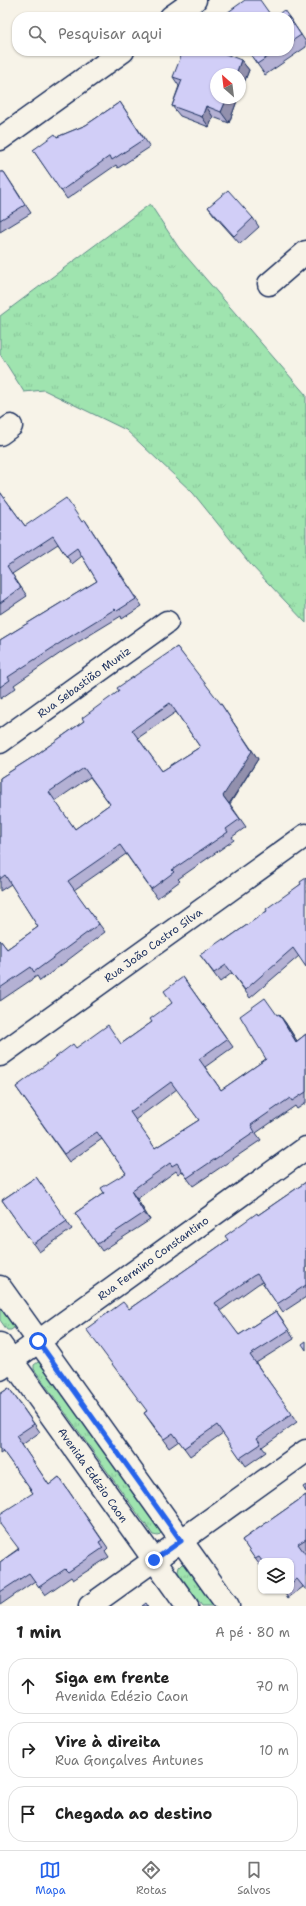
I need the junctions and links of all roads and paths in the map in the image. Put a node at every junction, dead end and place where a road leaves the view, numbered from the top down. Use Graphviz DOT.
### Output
graph roads {
  1 [pos="195,0"];
  2 [pos="178,12"];
  3 [pos="116,56"];
  4 [pos="0,139"];
  5 [pos="306,252"];
  6 [pos="269,284"];
  7 [pos="167,622"];
  8 [pos="0,742"];
  9 [pos="306,835"];
  10 [pos="0,1055"];
  11 [pos="306,1148"];
  12 [pos="0,1287"];
  13 [pos="38,1341"];
  14 [pos="4,1358"];
  15 [pos="306,1451"];
  16 [pos="181,1541"];
  17 [pos="154,1560"];
  18 [pos="90,1606"];
  19 [pos="187,1606"];
  20 [pos="228,1606"];
  1 -- 2 [label="street"];
  3 -- 4 [label="street"];
  5 -- 6 [label="street"];
  7 -- 8 [label="street, Rua Sebastião Muniz"];
  9 -- 10 [label="street, Rua João Castro Silva"];
  11 -- 13 [label="street, Rua Fermino Constantino"];
  12 -- 13 [label="street"];
  13 -- 14 [label="street, Rua Fermino Constantino"];
  13 -- 16 [label="street"];
  14 -- 17 [label="street, Avenida Edézio Caon"];
  15 -- 16 [label="street"];
  16 -- 17 [label="street"];
  16 -- 20 [label="street"];
  17 -- 18 [label="street"];
  17 -- 19 [label="street, Avenida Edézio Caon"];
}
